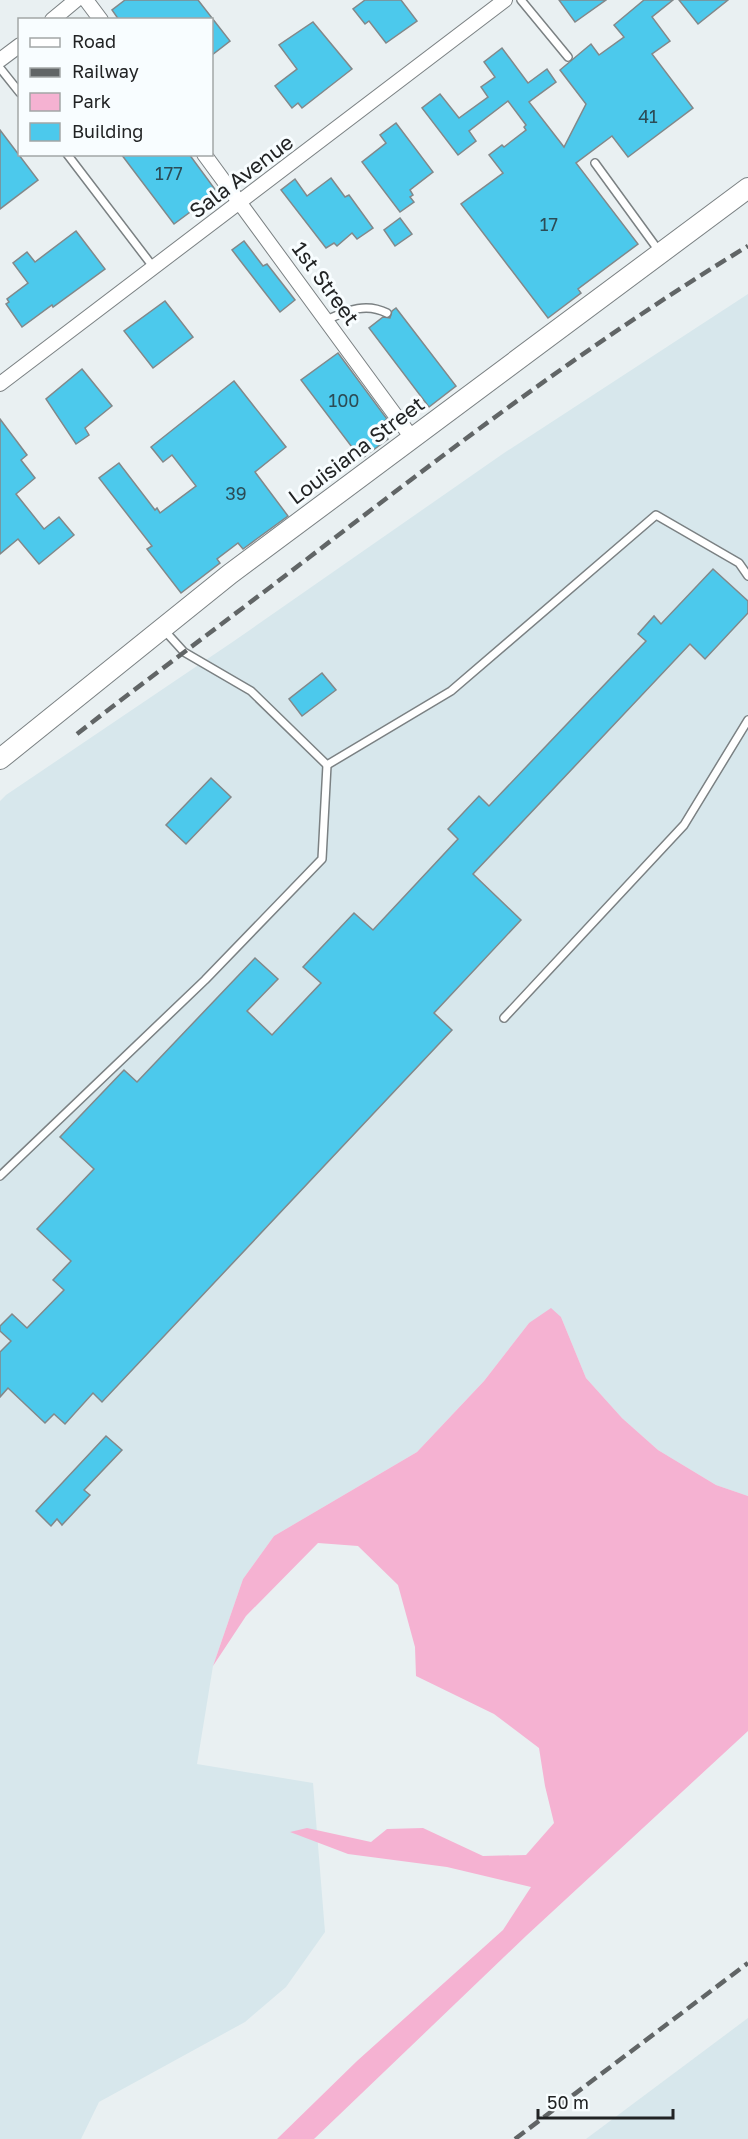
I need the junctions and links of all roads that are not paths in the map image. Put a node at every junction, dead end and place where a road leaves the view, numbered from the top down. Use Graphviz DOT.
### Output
graph roads {
  1 [pos="76,0"];
  2 [pos="86,0"];
  3 [pos="505,0"];
  4 [pos="520,0"];
  5 [pos="54,18"];
  6 [pos="100,18"];
  7 [pos="18,46"];
  8 [pos="568,57"];
  9 [pos="0,60"];
  10 [pos="0,68"];
  11 [pos="18,90"];
  12 [pos="69,156"];
  13 [pos="206,156"];
  14 [pos="595,163"];
  15 [pos="748,188"];
  16 [pos="241,203"];
  17 [pos="661,253"];
  18 [pos="154,268"];
  19 [pos="387,313"];
  20 [pos="326,320"];
  21 [pos="0,384"];
  22 [pos="412,438"];
  23 [pos="748,576"];
  24 [pos="163,628"];
  25 [pos="748,720"];
  26 [pos="2,752"];
  27 [pos="327,765"];
  28 [pos="504,1018"];
  29 [pos="0,1176"];
  1 -- 5 [label="street"];
  2 -- 6 [label="street"];
  3 -- 16 [label="street, Sala Avenue"];
  4 -- 8 [label="lane"];
  7 -- 9 [label="street"];
  10 -- 11 [label="lane"];
  12 -- 18 [label="lane"];
  13 -- 16 [label="street, 1st Street"];
  14 -- 17 [label="lane"];
  15 -- 17 [label="main road, Louisiana Street"];
  16 -- 18 [label="street, Sala Avenue"];
  16 -- 20 [label="street, 1st Street"];
  17 -- 22 [label="main road, Louisiana Street"];
  18 -- 21 [label="street, Sala Avenue"];
  19 -- 20 [label="lane"];
  20 -- 22 [label="street, 1st Street"];
  22 -- 24 [label="main road, Louisiana Street"];
  23 -- 27 [label="lane"];
  24 -- 26 [label="main road, Louisiana Street"];
  24 -- 27 [label="lane"];
  25 -- 28 [label="lane"];
  27 -- 29 [label="lane"];
}
